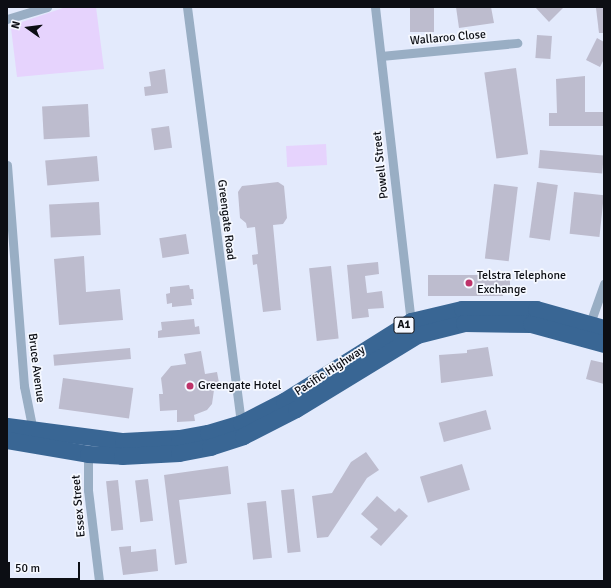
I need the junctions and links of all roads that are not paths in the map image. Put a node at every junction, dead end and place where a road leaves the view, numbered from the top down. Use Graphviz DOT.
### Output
graph roads {
  1 [pos="47,7"];
  2 [pos="187,7"];
  3 [pos="375,7"];
  4 [pos="7,19"];
  5 [pos="517,43"];
  6 [pos="381,56"];
  7 [pos="7,165"];
  8 [pos="604,284"];
  9 [pos="411,321"];
  10 [pos="593,330"];
  11 [pos="604,344"];
  12 [pos="7,426"];
  13 [pos="242,430"];
  14 [pos="33,431"];
  15 [pos="7,440"];
  16 [pos="88,454"];
  17 [pos="99,581"];
  1 -- 4 [label="street"];
  2 -- 13 [label="street, Greengate Road"];
  3 -- 6 [label="street, Powell Street"];
  5 -- 6 [label="street, Wallaroo Close"];
  6 -- 9 [label="street, Powell Street"];
  7 -- 14 [label="street, Bruce Avenue"];
  8 -- 10 [label="street"];
  9 -- 10 [label="highway, Pacific Highway / A1"];
  9 -- 13 [label="highway, Pacific Highway / A1"];
  10 -- 11 [label="highway, Pacific Highway / A1"];
  10 -- 13 [label="highway, Pacific Highway / A1"];
  12 -- 14 [label="highway, Pacific Highway / A1"];
  13 -- 14 [label="highway, Pacific Highway / A1"];
  13 -- 16 [label="highway, Pacific Highway / A1"];
  15 -- 16 [label="highway, Pacific Highway / A1"];
  16 -- 17 [label="street, Essex Street"];
}
